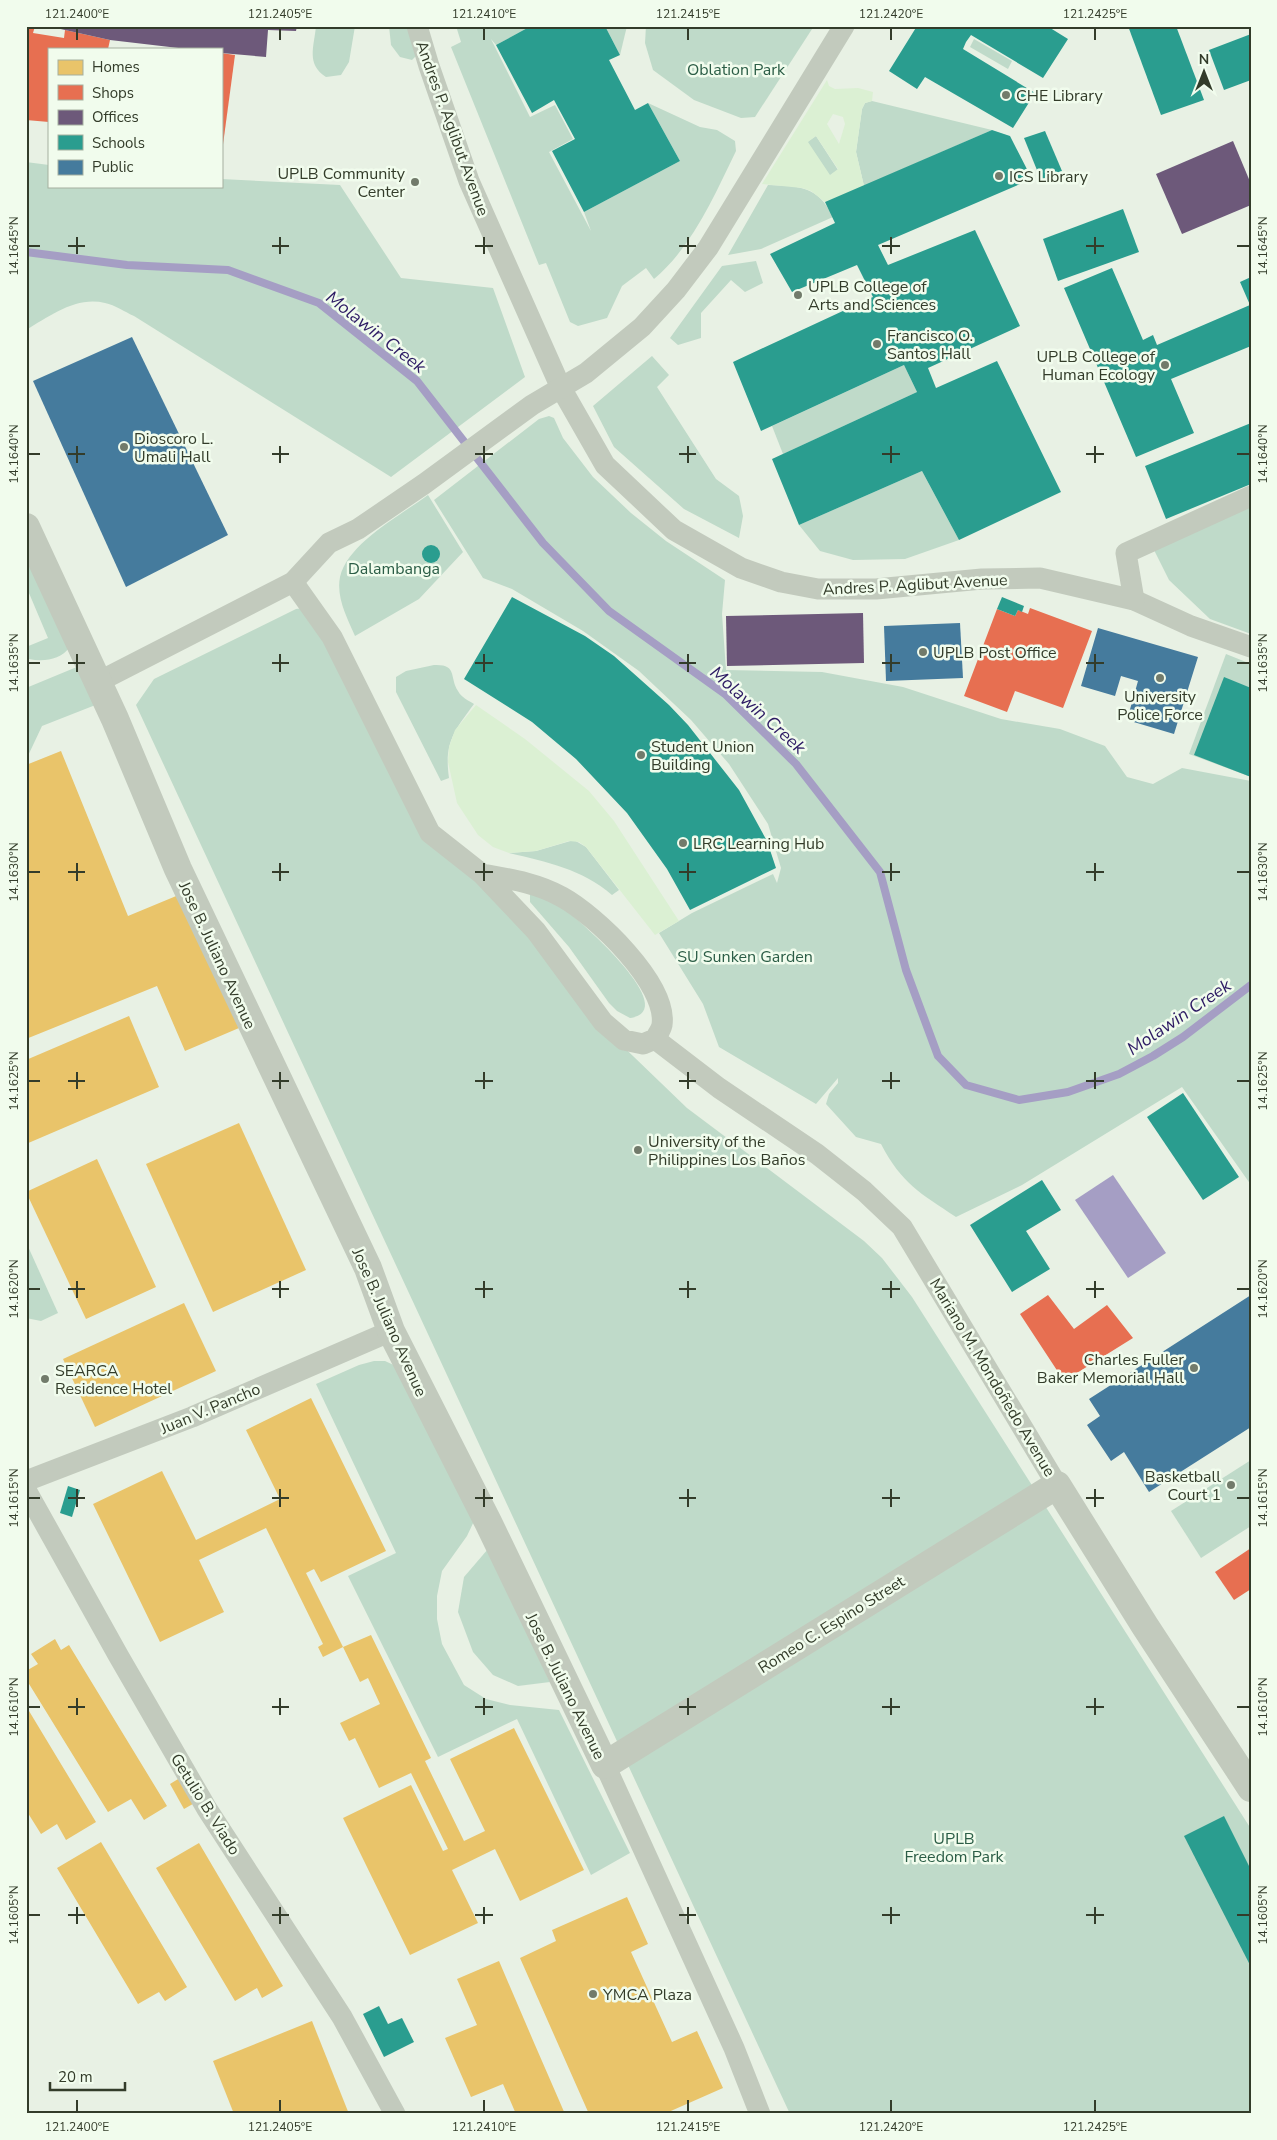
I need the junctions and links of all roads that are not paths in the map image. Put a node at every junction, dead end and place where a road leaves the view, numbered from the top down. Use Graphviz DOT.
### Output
graph roads {
  1 [pos="417,26"];
  2 [pos="844,26"];
  3 [pos="561,388"];
  4 [pos="1251,496"];
  5 [pos="26,527"];
  6 [pos="293,582"];
  7 [pos="1134,600"];
  8 [pos="1251,647"];
  9 [pos="98,682"];
  10 [pos="482,874"];
  11 [pos="655,1039"];
  12 [pos="391,1331"];
  13 [pos="26,1481"];
  14 [pos="1057,1485"];
  15 [pos="26,1490"];
  16 [pos="605,1765"];
  17 [pos="1251,1788"];
  18 [pos="395,2114"];
  19 [pos="760,2114"];
  1 -- 3 [label="street, Andres P. Aglibut Avenue"];
  2 -- 3 [label="street"];
  3 -- 6 [label="street"];
  3 -- 7 [label="street, Andres P. Aglibut Avenue"];
  4 -- 7 [label="street"];
  5 -- 9 [label="street, Jose B. Juliano Avenue"];
  6 -- 9 [label="street"];
  6 -- 10 [label="street"];
  7 -- 8 [label="street, Andres P. Aglibut Avenue"];
  9 -- 12 [label="street, Jose B. Juliano Avenue"];
  10 -- 11 [label="street"];
  10 -- 11 [label="street"];
  11 -- 14 [label="street, Mariano M. Mondoñedo Avenue"];
  12 -- 13 [label="street, Juan V. Pancho"];
  12 -- 16 [label="street, Jose B. Juliano Avenue"];
  14 -- 16 [label="street, Romeo C. Espino Street"];
  14 -- 17 [label="street, Mariano M. Mondoñedo Avenue"];
  15 -- 18 [label="street, Getulio B. Viado"];
  16 -- 19 [label="street, Jose B. Juliano Avenue"];
}
